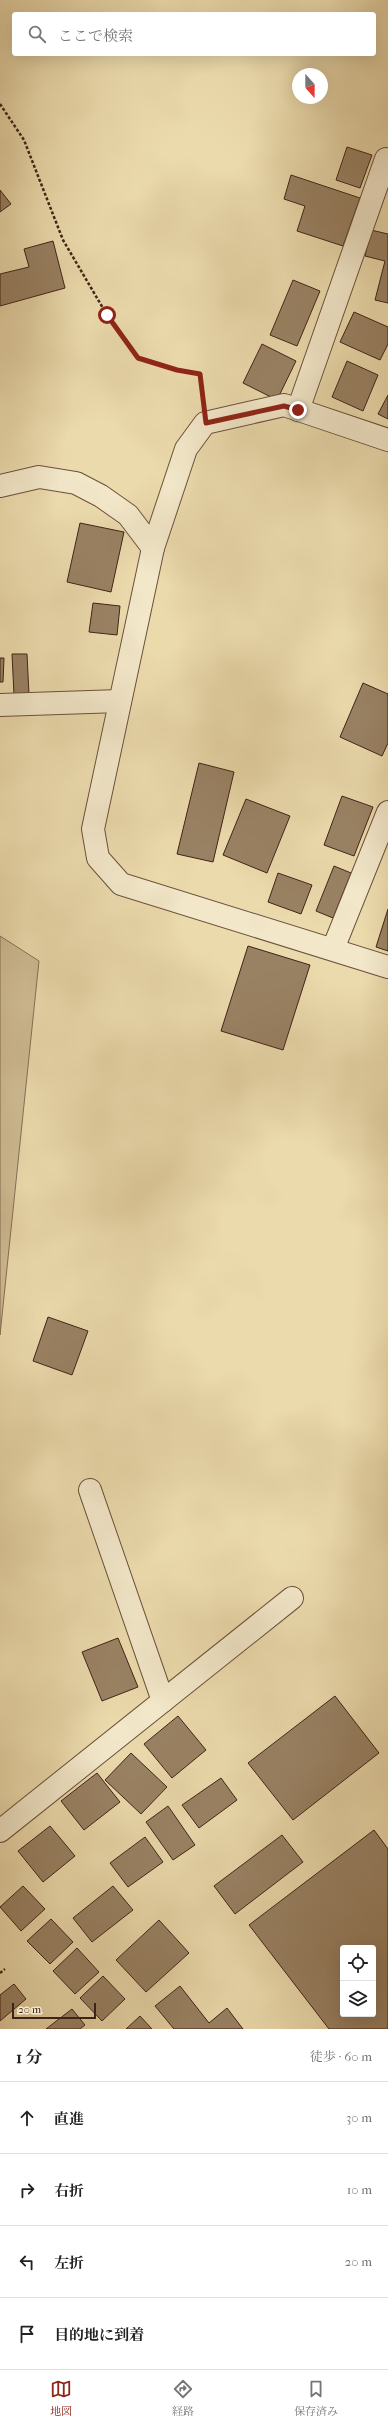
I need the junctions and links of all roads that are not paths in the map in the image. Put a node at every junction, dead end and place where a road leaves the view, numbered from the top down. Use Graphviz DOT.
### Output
graph roads {
  1 [pos="386,160"];
  2 [pos="298,410"];
  3 [pos="388,440"];
  4 [pos="0,486"];
  5 [pos="154,548"];
  6 [pos="120,701"];
  7 [pos="0,705"];
  8 [pos="388,812"];
  9 [pos="333,949"];
  10 [pos="388,967"];
  11 [pos="90,1490"];
  12 [pos="292,1598"];
  13 [pos="162,1701"];
  14 [pos="0,1831"];
  1 -- 2 [label="street"];
  2 -- 3 [label="street"];
  2 -- 5 [label="street"];
  4 -- 5 [label="street"];
  5 -- 6 [label="street"];
  6 -- 7 [label="street"];
  6 -- 9 [label="street"];
  8 -- 9 [label="street"];
  9 -- 10 [label="street"];
  11 -- 13 [label="street"];
  12 -- 13 [label="street"];
  13 -- 14 [label="street"];
}
